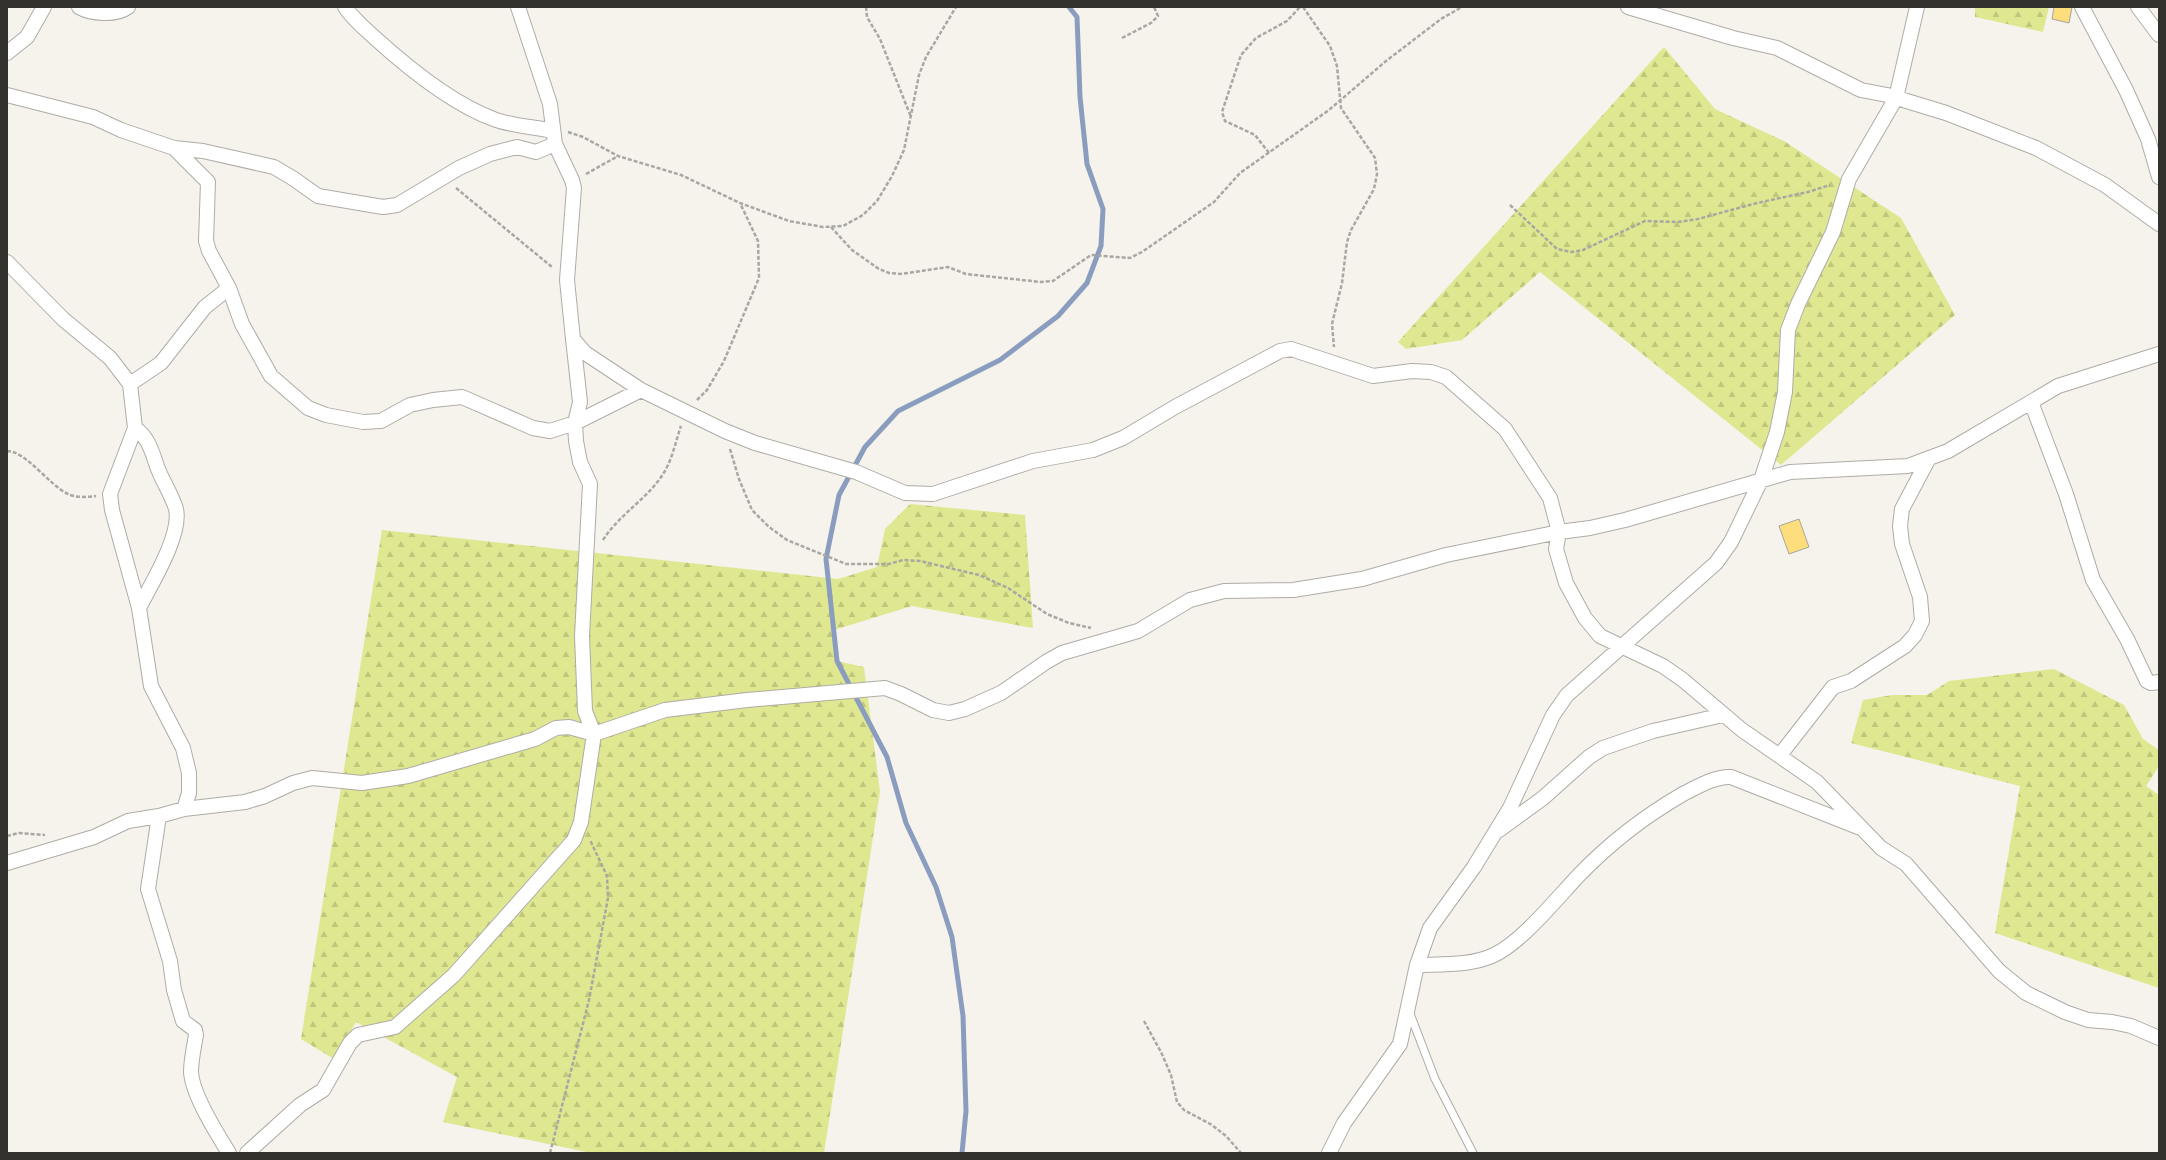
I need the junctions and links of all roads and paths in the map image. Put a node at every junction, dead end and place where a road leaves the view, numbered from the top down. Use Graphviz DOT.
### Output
graph roads {
  1 [pos="44,7"];
  2 [pos="79,7"];
  3 [pos="128,7"];
  4 [pos="345,7"];
  5 [pos="518,7"];
  6 [pos="866,7"];
  7 [pos="956,7"];
  8 [pos="1154,7"];
  9 [pos="1301,7"];
  10 [pos="1462,7"];
  11 [pos="1628,7"];
  12 [pos="1917,7"];
  13 [pos="2082,7"];
  14 [pos="2138,7"];
  15 [pos="2159,35"];
  16 [pos="1122,38"];
  17 [pos="7,53"];
  18 [pos="7,95"];
  19 [pos="1896,98"];
  20 [pos="1340,100"];
  21 [pos="912,118"];
  22 [pos="554,137"];
  23 [pos="174,148"];
  24 [pos="1269,153"];
  25 [pos="618,156"];
  26 [pos="443,177"];
  27 [pos="2159,177"];
  28 [pos="1850,179"];
  29 [pos="574,188"];
  30 [pos="740,203"];
  31 [pos="1510,205"];
  32 [pos="2159,224"];
  33 [pos="832,227"];
  34 [pos="7,262"];
  35 [pos="567,280"];
  36 [pos="229,288"];
  37 [pos="573,339"];
  38 [pos="2159,354"];
  39 [pos="1338,365"];
  40 [pos="130,384"];
  41 [pos="641,390"];
  42 [pos="2031,402"];
  43 [pos="686,411"];
  44 [pos="574,423"];
  45 [pos="135,428"];
  46 [pos="725,431"];
  47 [pos="7,451"];
  48 [pos="1930,458"];
  49 [pos="1761,480"];
  50 [pos="110,494"];
  51 [pos="1560,532"];
  52 [pos="602,543"];
  53 [pos="139,608"];
  54 [pos="1096,629"];
  55 [pos="1621,646"];
  56 [pos="2159,682"];
  57 [pos="1723,715"];
  58 [pos="594,734"];
  59 [pos="1780,755"];
  60 [pos="184,809"];
  61 [pos="159,816"];
  62 [pos="581,822"];
  63 [pos="1862,828"];
  64 [pos="1494,834"];
  65 [pos="7,863"];
  66 [pos="1417,965"];
  67 [pos="1408,1008"];
  68 [pos="1144,1020"];
  69 [pos="2159,1038"];
  70 [pos="229,1153"];
  71 [pos="247,1153"];
  72 [pos="550,1153"];
  73 [pos="1241,1153"];
  74 [pos="1329,1153"];
  75 [pos="1473,1153"];
  1 -- 17 [label="street"];
  2 -- 3 [label="street"];
  4 -- 22 [label="street"];
  5 -- 22 [label="street"];
  6 -- 21 [label="path"];
  7 -- 21 [label="path"];
  8 -- 16 [label="path"];
  9 -- 20 [label="path"];
  9 -- 24 [label="path"];
  10 -- 20 [label="path"];
  11 -- 19 [label="street"];
  12 -- 19 [label="street"];
  13 -- 27 [label="street"];
  14 -- 15 [label="street"];
  18 -- 23 [label="street"];
  19 -- 28 [label="street"];
  19 -- 32 [label="street"];
  20 -- 24 [label="path"];
  20 -- 39 [label="path"];
  21 -- 33 [label="path"];
  22 -- 25 [label="path"];
  22 -- 26 [label="street"];
  22 -- 29 [label="street"];
  23 -- 26 [label="street"];
  23 -- 36 [label="street"];
  24 -- 33 [label="path"];
  25 -- 29 [label="path"];
  25 -- 30 [label="path"];
  26 -- 35 [label="path"];
  28 -- 31 [label="path"];
  28 -- 49 [label="street"];
  29 -- 35 [label="street"];
  30 -- 33 [label="path"];
  30 -- 43 [label="path"];
  34 -- 40 [label="street"];
  35 -- 37 [label="street"];
  36 -- 40 [label="street"];
  36 -- 44 [label="street"];
  37 -- 41 [label="street"];
  37 -- 44 [label="street"];
  38 -- 42 [label="street"];
  39 -- 46 [label="street"];
  39 -- 51 [label="street"];
  40 -- 45 [label="street"];
  41 -- 43 [label="street"];
  41 -- 44 [label="street"];
  42 -- 48 [label="street"];
  42 -- 56 [label="street"];
  43 -- 46 [label="street"];
  43 -- 52 [label="path"];
  44 -- 58 [label="street"];
  45 -- 50 [label="street"];
  45 -- 53 [label="street"];
  46 -- 54 [label="path"];
  47 -- 50 [label="path"];
  48 -- 49 [label="street"];
  48 -- 59 [label="street"];
  49 -- 51 [label="street"];
  49 -- 55 [label="street"];
  50 -- 53 [label="street"];
  51 -- 55 [label="street"];
  51 -- 58 [label="street"];
  53 -- 60 [label="street"];
  55 -- 57 [label="street"];
  55 -- 64 [label="street"];
  57 -- 59 [label="street"];
  57 -- 64 [label="street"];
  58 -- 60 [label="street"];
  58 -- 62 [label="street"];
  59 -- 63 [label="street"];
  60 -- 61 [label="street"];
  61 -- 65 [label="street"];
  61 -- 70 [label="street"];
  62 -- 71 [label="street"];
  62 -- 72 [label="path"];
  63 -- 66 [label="street"];
  63 -- 69 [label="street"];
  64 -- 66 [label="street"];
  66 -- 67 [label="street"];
  67 -- 74 [label="street"];
  67 -- 75 [label="lane"];
  68 -- 73 [label="path"];
}
